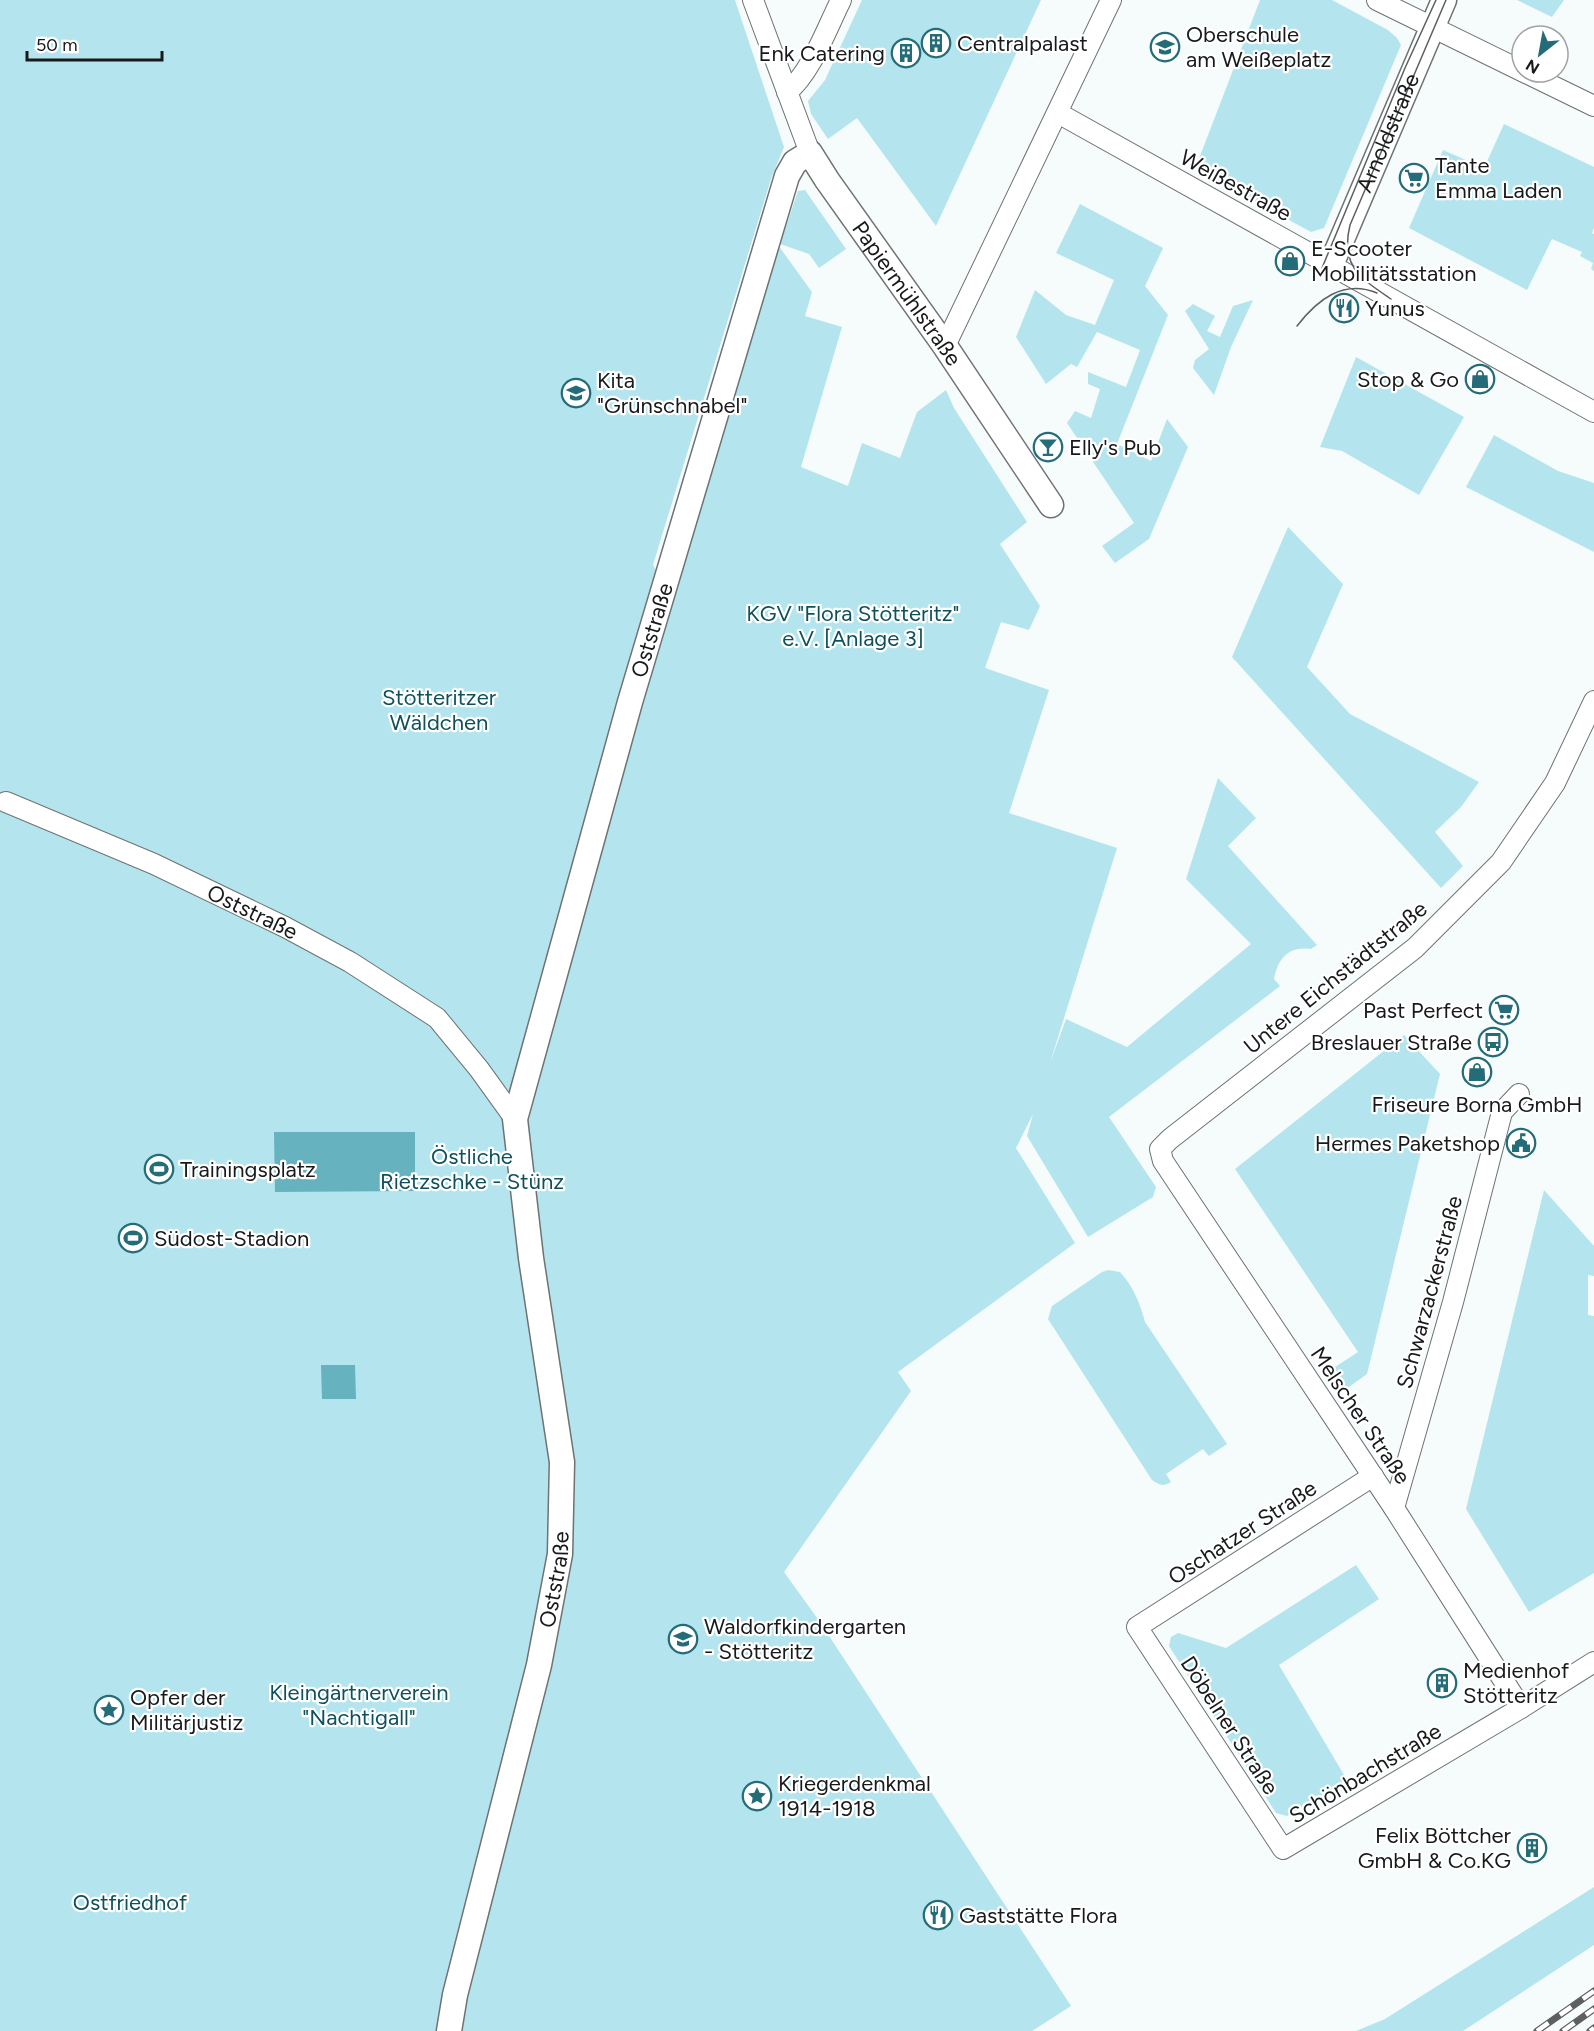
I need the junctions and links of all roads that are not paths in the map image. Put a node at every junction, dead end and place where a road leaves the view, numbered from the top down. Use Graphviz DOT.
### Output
graph roads {
  1 [pos="753,0"];
  2 [pos="841,0"];
  3 [pos="1111,0"];
  4 [pos="1377,0"];
  5 [pos="1444,0"];
  6 [pos="1431,28"];
  7 [pos="1510,66"];
  8 [pos="1548,84"];
  9 [pos="787,92"];
  10 [pos="1594,106"];
  11 [pos="1058,113"];
  12 [pos="810,153"];
  13 [pos="1331,265"];
  14 [pos="945,346"];
  15 [pos="1594,412"];
  16 [pos="1052,505"];
  17 [pos="1594,701"];
  18 [pos="6,802"];
  19 [pos="1519,1094"];
  20 [pos="515,1119"];
  21 [pos="1160,1149"];
  22 [pos="1372,1476"];
  23 [pos="1394,1508"];
  24 [pos="1137,1627"];
  25 [pos="1594,1662"];
  26 [pos="1521,1707"];
  27 [pos="1283,1850"];
  28 [pos="448,2031"];
  1 -- 9 [label="street, Papiermühlstraße"];
  2 -- 9 [label="street"];
  3 -- 11 [label="street"];
  4 -- 6 [label="street"];
  5 -- 6 [label="street, Arnoldstraße"];
  6 -- 7 [label="street"];
  6 -- 13 [label="street, Arnoldstraße"];
  8 -- 10 [label="street"];
  9 -- 12 [label="street, Papiermühlstraße"];
  11 -- 13 [label="street, Weißestraße"];
  11 -- 14 [label="street"];
  12 -- 14 [label="street, Papiermühlstraße"];
  12 -- 20 [label="street, Oststraße"];
  13 -- 15 [label="street, Weißestraße"];
  14 -- 16 [label="street, Papiermühlstraße"];
  17 -- 21 [label="street, Untere Eichstädtstraße"];
  18 -- 20 [label="street, Oststraße"];
  19 -- 23 [label="street, Schwarzackerstraße"];
  20 -- 28 [label="street, Oststraße"];
  21 -- 22 [label="street, Melscher Straße"];
  22 -- 23 [label="street, Melscher Straße"];
  22 -- 24 [label="street, Oschatzer Straße"];
  23 -- 26 [label="street, Melscher Straße"];
  24 -- 27 [label="street, Döbelner Straße"];
  25 -- 26 [label="street, Schönbachstraße"];
  26 -- 27 [label="street, Schönbachstraße"];
}
